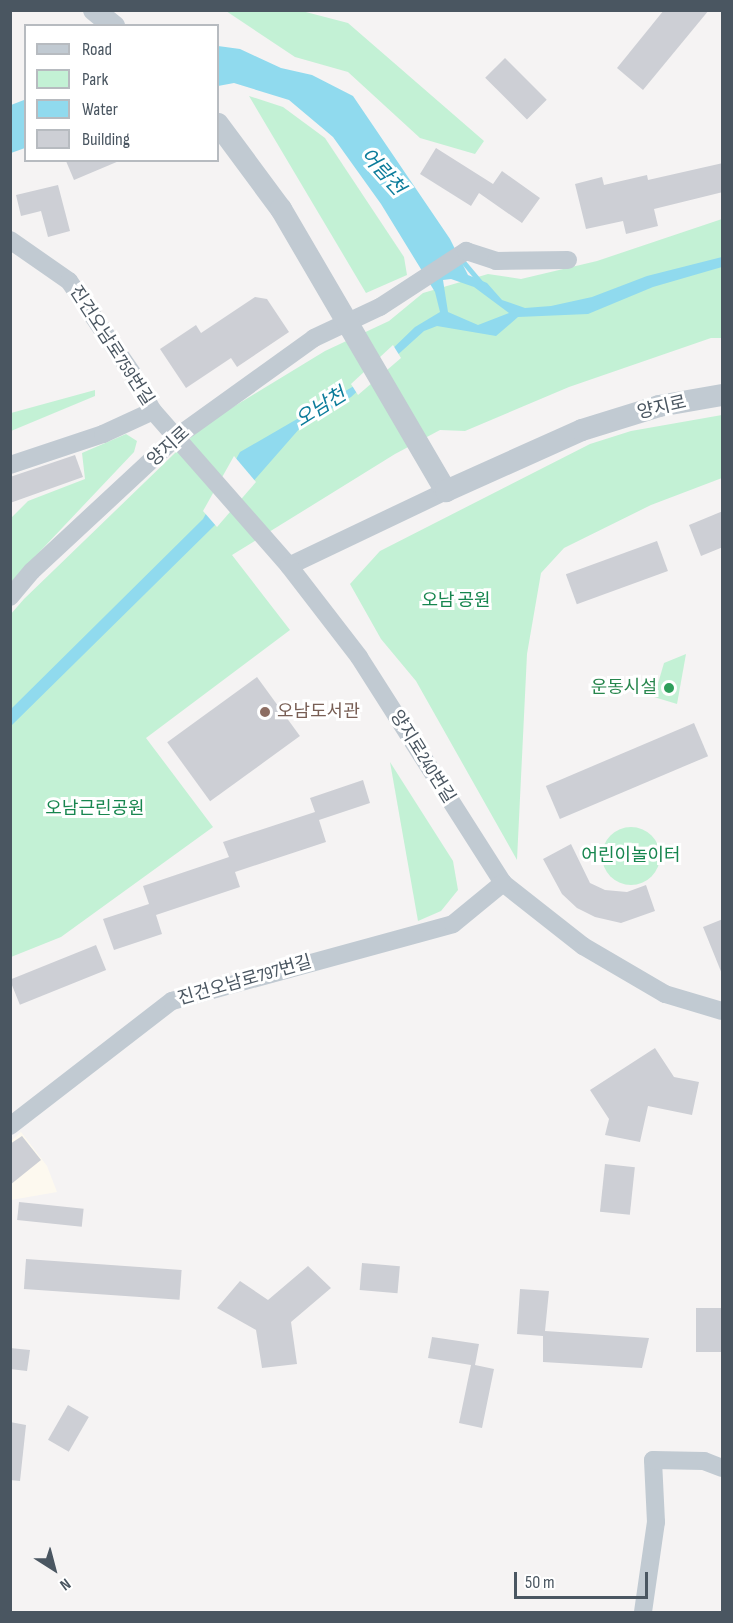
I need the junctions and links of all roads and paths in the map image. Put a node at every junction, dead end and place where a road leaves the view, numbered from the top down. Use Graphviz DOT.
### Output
graph roads {
  1 [pos="94,10"];
  2 [pos="112,24"];
  3 [pos="219,125"];
  4 [pos="10,240"];
  5 [pos="568,260"];
  6 [pos="347,320"];
  7 [pos="723,395"];
  8 [pos="153,411"];
  9 [pos="175,438"];
  10 [pos="10,465"];
  11 [pos="446,491"];
  12 [pos="289,566"];
  13 [pos="10,597"];
  14 [pos="503,883"];
  15 [pos="723,1011"];
  16 [pos="10,1126"];
  17 [pos="723,1468"];
  18 [pos="643,1612"];
  1 -- 2 [label="street"];
  3 -- 6 [label="street"];
  4 -- 8 [label="street, 진건오남로759번길"];
  5 -- 6 [label="street, 양지로"];
  6 -- 9 [label="street, 양지로"];
  6 -- 11 [label="street"];
  7 -- 11 [label="street, 양지로"];
  8 -- 9 [label="street, 진건오남로759번길"];
  8 -- 10 [label="street"];
  9 -- 12 [label="street, 진건오남로759번길"];
  9 -- 13 [label="street, 양지로"];
  11 -- 12 [label="street"];
  12 -- 14 [label="street, 양지로240번길"];
  14 -- 15 [label="street, 양지로240번길"];
  14 -- 16 [label="street, 진건오남로797번길"];
  17 -- 18 [label="street"];
}
